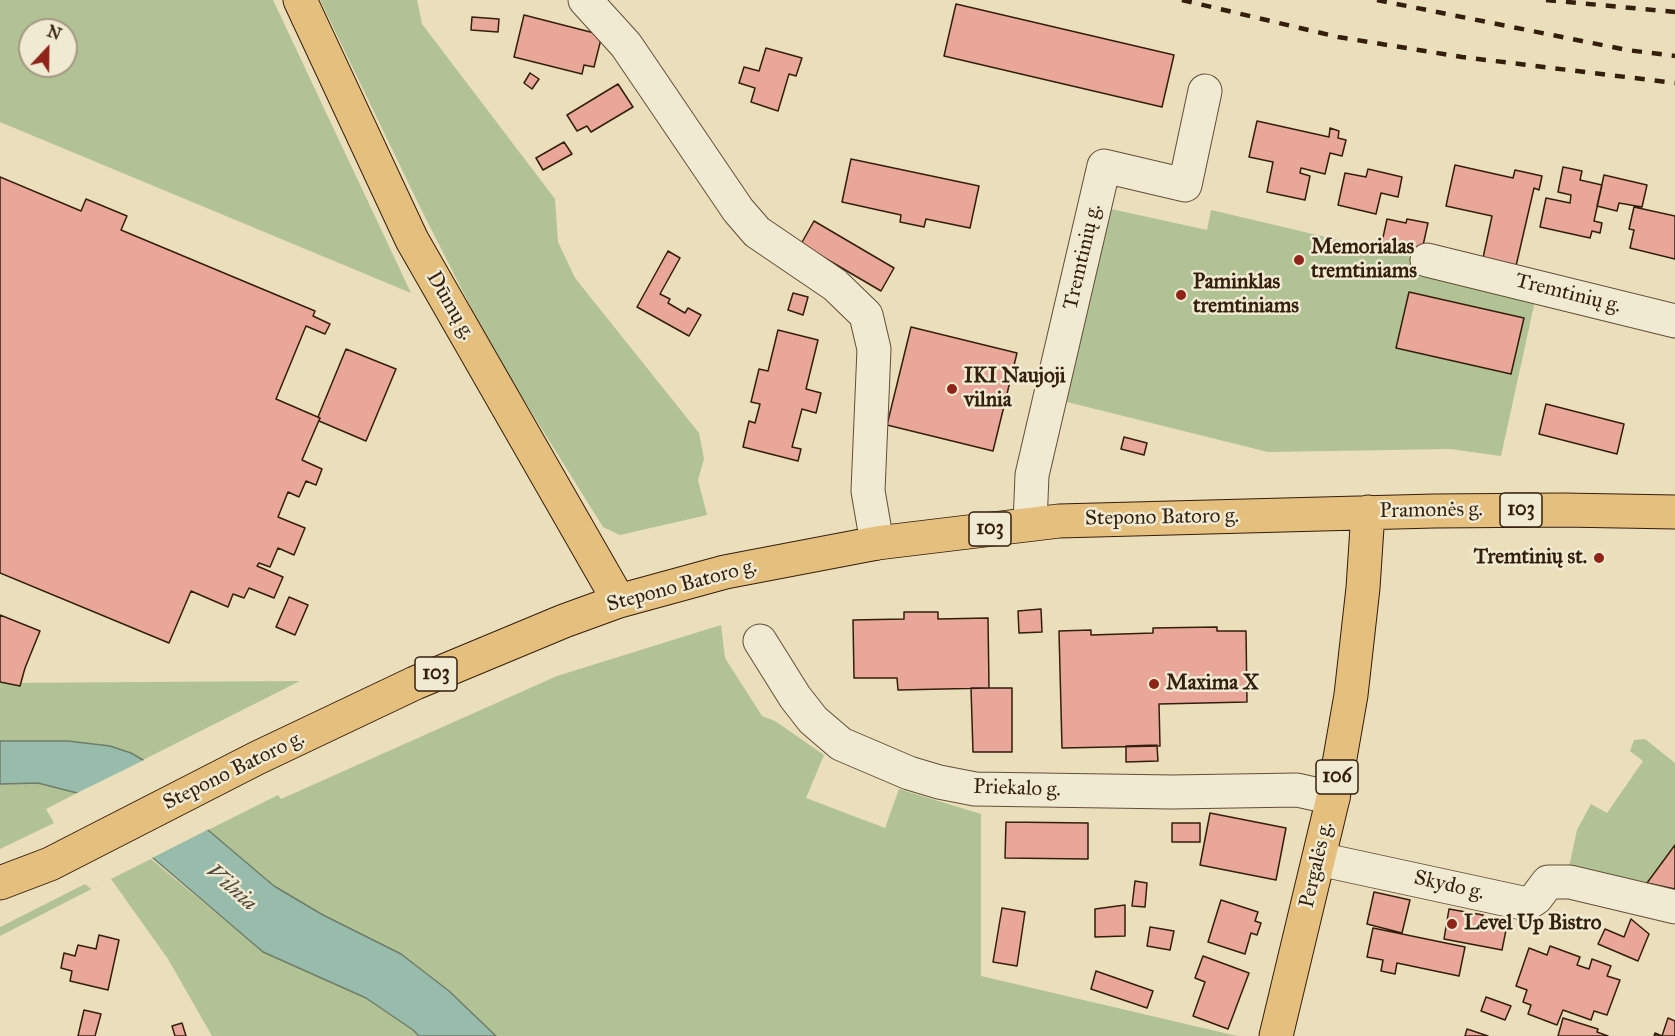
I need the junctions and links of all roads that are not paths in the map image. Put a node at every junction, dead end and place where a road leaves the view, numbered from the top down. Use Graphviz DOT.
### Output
graph roads {
  1 [pos="300,0"];
  2 [pos="585,0"];
  3 [pos="1205,91"];
  4 [pos="1427,260"];
  5 [pos="1675,321"];
  6 [pos="1368,512"];
  7 [pos="1675,513"];
  8 [pos="1030,524"];
  9 [pos="877,543"];
  10 [pos="619,602"];
  11 [pos="760,641"];
  12 [pos="1333,798"];
  13 [pos="60,859"];
  14 [pos="1319,859"];
  15 [pos="0,883"];
  16 [pos="0,900"];
  17 [pos="1675,907"];
  18 [pos="1276,1036"];
  1 -- 10 [label="main road, Dūmų g."];
  2 -- 9 [label="street"];
  3 -- 8 [label="street, Tremtinių g."];
  4 -- 5 [label="street, Tremtinių g."];
  6 -- 7 [label="main road, Pramonės g. / 103"];
  6 -- 8 [label="main road, Stepono Batoro g. / 103"];
  6 -- 12 [label="main road, Pergalės g. / 106"];
  8 -- 9 [label="main road, Stepono Batoro g. / 103"];
  9 -- 10 [label="main road, Stepono Batoro g. / 103"];
  10 -- 13 [label="main road, Stepono Batoro g. / 103"];
  11 -- 12 [label="street, Priekalo g."];
  12 -- 14 [label="main road, Pergalės g. / 106"];
  13 -- 15 [label="main road, Stepono Batoro g. / 103"];
  13 -- 16 [label="main road, Stepono Batoro g. / 103"];
  14 -- 17 [label="street, Skydo g."];
  14 -- 18 [label="main road, Pergalės g. / 106"];
}
